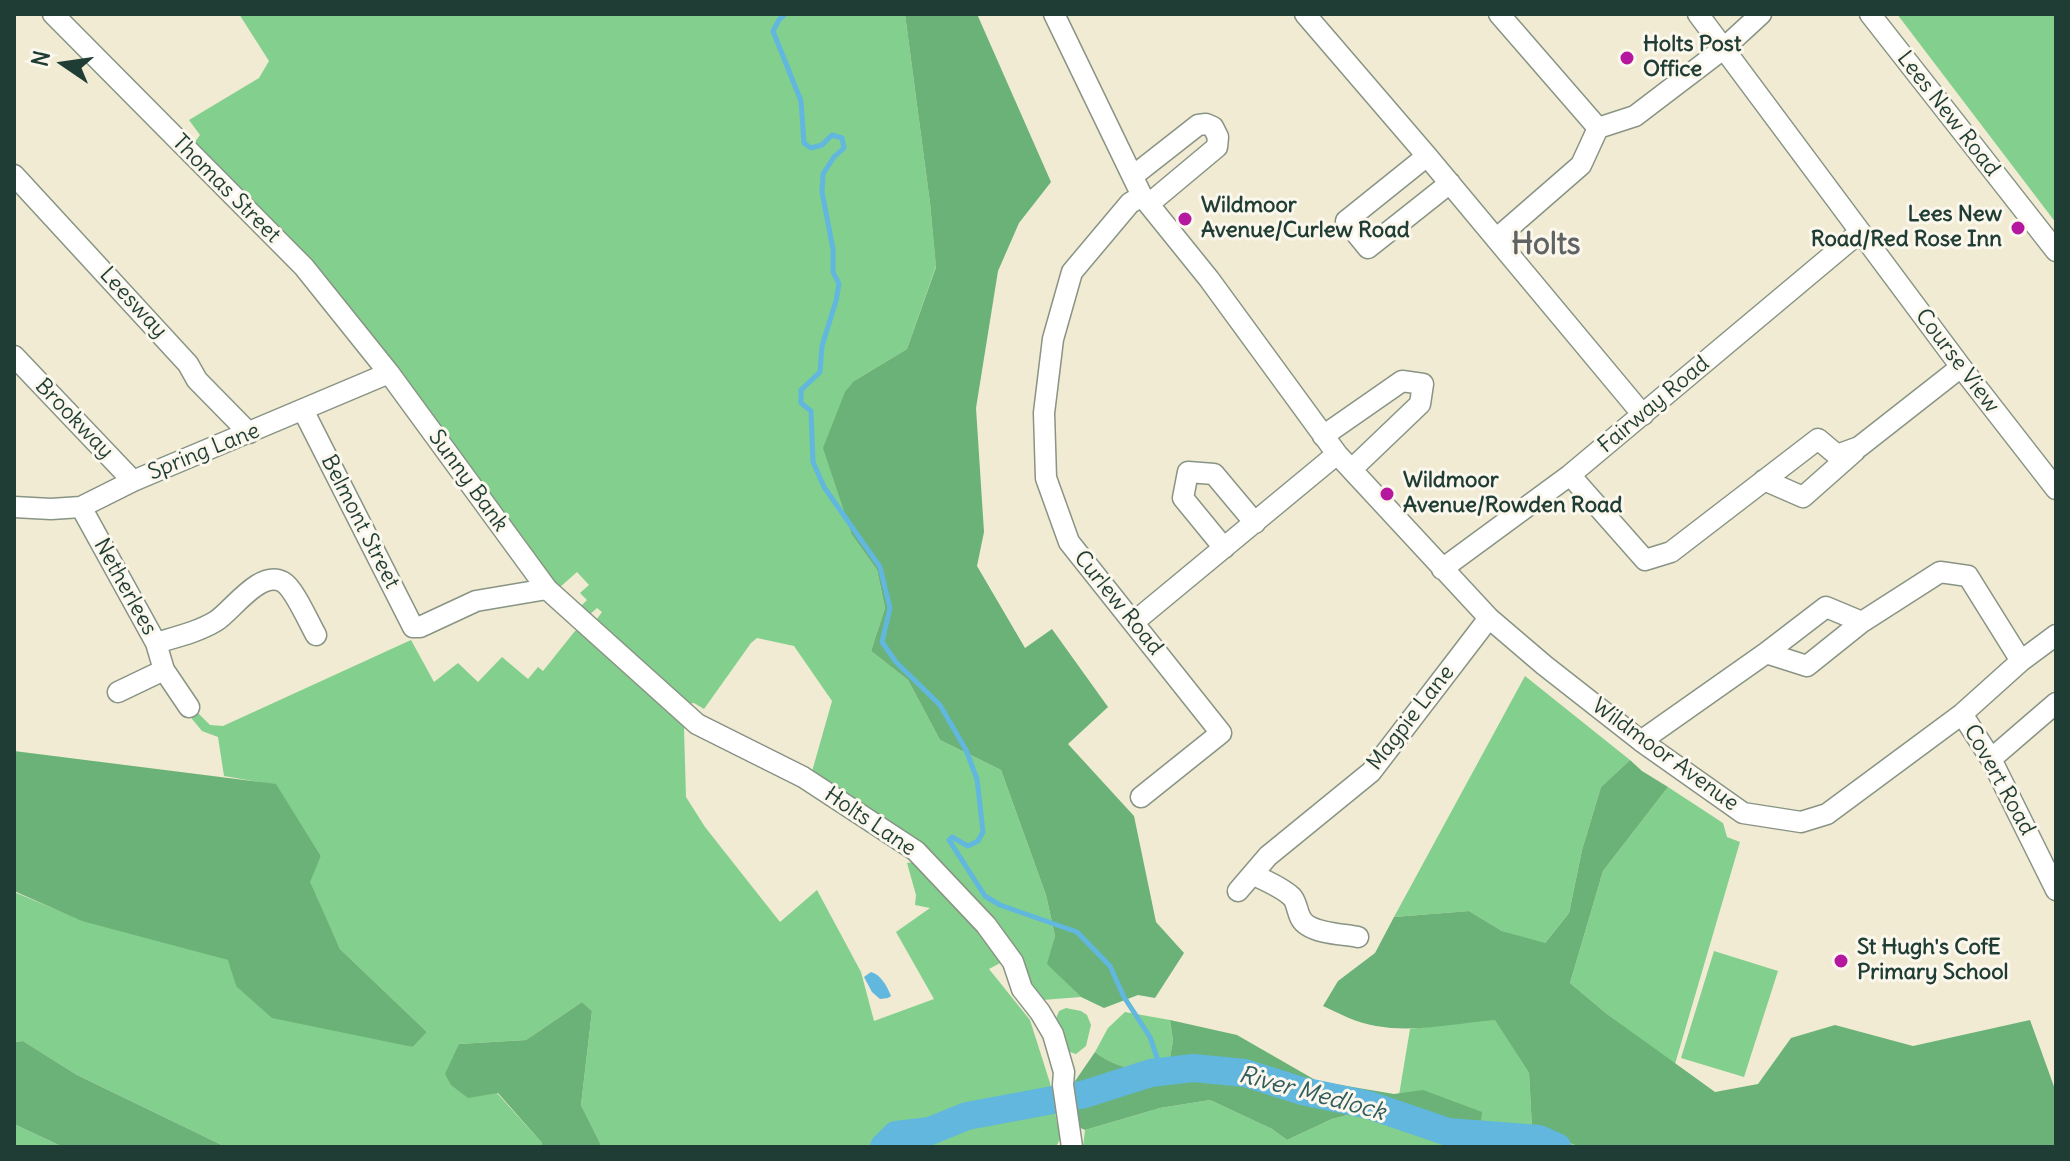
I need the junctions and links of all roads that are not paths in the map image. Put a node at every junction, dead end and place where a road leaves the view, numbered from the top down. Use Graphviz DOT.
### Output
graph roads {
  1 [pos="53,14"];
  2 [pos="1054,14"];
  3 [pos="1305,14"];
  4 [pos="1499,14"];
  5 [pos="1698,14"];
  6 [pos="1761,14"];
  7 [pos="1870,14"];
  8 [pos="1723,49"];
  9 [pos="1598,128"];
  10 [pos="1427,156"];
  11 [pos="14,175"];
  12 [pos="1133,176"];
  13 [pos="1450,183"];
  14 [pos="1146,199"];
  15 [pos="1860,232"];
  16 [pos="1496,239"];
  17 [pos="2056,251"];
  18 [pos="14,356"];
  19 [pos="1961,367"];
  20 [pos="389,373"];
  21 [pos="303,410"];
  22 [pos="1643,415"];
  23 [pos="249,433"];
  24 [pos="1323,436"];
  25 [pos="1859,447"];
  26 [pos="1345,462"];
  27 [pos="1570,475"];
  28 [pos="1764,480"];
  29 [pos="133,481"];
  30 [pos="2056,489"];
  31 [pos="14,507"];
  32 [pos="81,507"];
  33 [pos="1255,523"];
  34 [pos="1224,548"];
  35 [pos="1442,569"];
  36 [pos="547,589"];
  37 [pos="1489,618"];
  38 [pos="1134,622"];
  39 [pos="1862,622"];
  40 [pos="316,635"];
  41 [pos="2056,635"];
  42 [pos="156,643"];
  43 [pos="1766,653"];
  44 [pos="2021,661"];
  45 [pos="164,670"];
  46 [pos="118,692"];
  47 [pos="2056,703"];
  48 [pos="189,707"];
  49 [pos="1962,714"];
  50 [pos="1641,741"];
  51 [pos="1991,759"];
  52 [pos="1141,797"];
  53 [pos="1253,874"];
  54 [pos="2056,890"];
  55 [pos="1238,891"];
  56 [pos="1358,937"];
  57 [pos="1072,1147"];
  1 -- 20 [label="street, Thomas Street"];
  2 -- 12 [label="street, Wildmoor Avenue"];
  3 -- 10 [label="street"];
  4 -- 9 [label="street"];
  5 -- 8 [label="street, Course View"];
  6 -- 8 [label="street"];
  7 -- 17 [label="street, Lees New Road"];
  8 -- 9 [label="street"];
  8 -- 15 [label="street, Course View"];
  9 -- 16 [label="street"];
  10 -- 13 [label="street"];
  10 -- 13 [label="street"];
  11 -- 23 [label="street, Leesway"];
  12 -- 14 [label="street, Wildmoor Avenue"];
  12 -- 14 [label="street"];
  13 -- 16 [label="street"];
  14 -- 24 [label="street, Wildmoor Avenue"];
  14 -- 38 [label="street, Curlew Road"];
  15 -- 19 [label="street, Course View"];
  15 -- 22 [label="street, Fairway Road"];
  16 -- 22 [label="street"];
  18 -- 29 [label="street, Brookway"];
  19 -- 25 [label="street"];
  19 -- 30 [label="street, Course View"];
  20 -- 21 [label="street, Spring Lane"];
  20 -- 36 [label="street, Sunny Bank"];
  21 -- 23 [label="street, Spring Lane"];
  21 -- 36 [label="street, Belmont Street"];
  22 -- 27 [label="street, Fairway Road"];
  23 -- 29 [label="street, Spring Lane"];
  24 -- 26 [label="street, Wildmoor Avenue"];
  24 -- 26 [label="street"];
  25 -- 28 [label="street"];
  25 -- 28 [label="street"];
  26 -- 33 [label="street"];
  26 -- 35 [label="street, Wildmoor Avenue"];
  27 -- 28 [label="street"];
  27 -- 35 [label="street, Fairway Road"];
  29 -- 32 [label="street, Spring Lane"];
  31 -- 32 [label="street, Spring Lane"];
  32 -- 42 [label="street, Netherlees"];
  33 -- 34 [label="street"];
  33 -- 34 [label="street"];
  34 -- 38 [label="street"];
  35 -- 37 [label="street, Wildmoor Avenue"];
  36 -- 57 [label="street, Holts Lane"];
  37 -- 50 [label="street, Wildmoor Avenue"];
  37 -- 53 [label="street, Magpie Lane"];
  38 -- 52 [label="street, Curlew Road"];
  39 -- 43 [label="street"];
  39 -- 43 [label="street"];
  39 -- 44 [label="street"];
  40 -- 42 [label="street"];
  41 -- 44 [label="street, Wildmoor Avenue"];
  42 -- 45 [label="street, Netherlees"];
  43 -- 50 [label="street"];
  44 -- 49 [label="street, Wildmoor Avenue"];
  45 -- 46 [label="street"];
  45 -- 48 [label="street, Netherlees"];
  47 -- 51 [label="street"];
  49 -- 50 [label="street, Wildmoor Avenue"];
  49 -- 51 [label="street, Covert Road"];
  51 -- 54 [label="street, Covert Road"];
  53 -- 55 [label="street, Magpie Lane"];
  53 -- 56 [label="street"];
}
